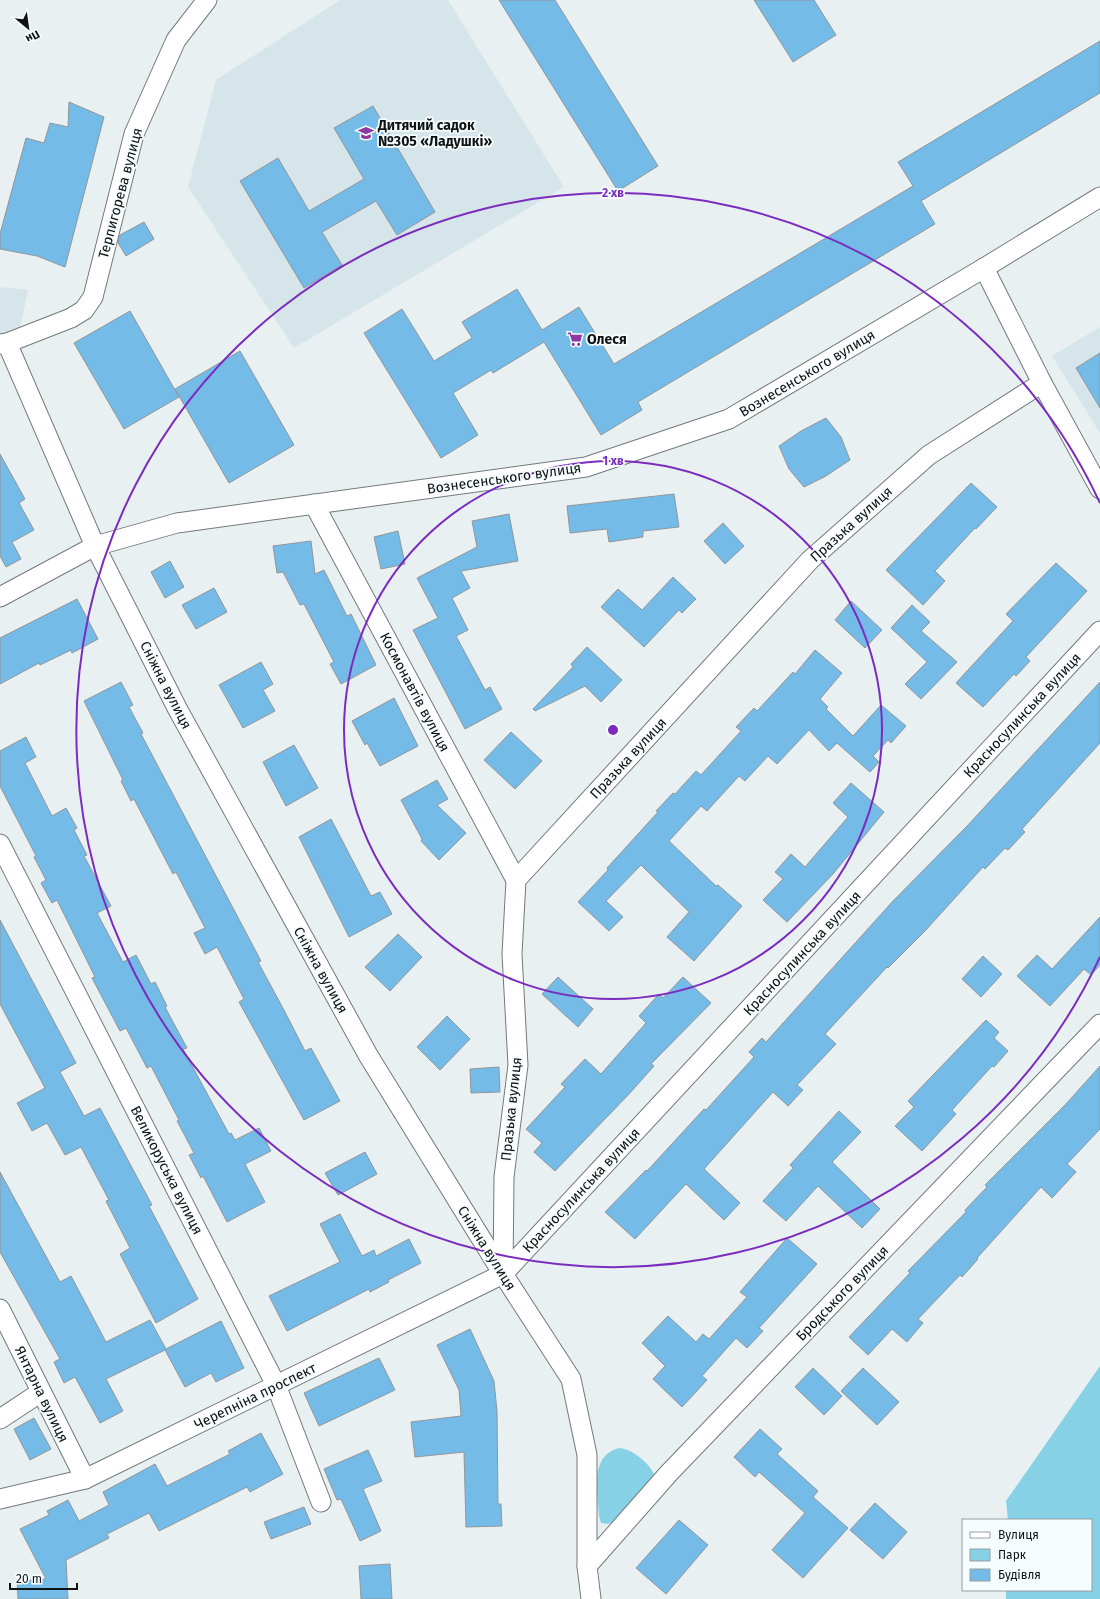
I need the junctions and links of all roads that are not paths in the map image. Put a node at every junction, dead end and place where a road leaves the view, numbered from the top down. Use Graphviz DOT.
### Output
graph roads {
  1 [pos="207,0"];
  2 [pos="1100,197"];
  3 [pos="984,268"];
  4 [pos="4,343"];
  5 [pos="1042,383"];
  6 [pos="1100,489"];
  7 [pos="314,504"];
  8 [pos="95,546"];
  9 [pos="0,597"];
  10 [pos="1100,631"];
  11 [pos="0,844"];
  12 [pos="516,880"];
  13 [pos="1100,1024"];
  14 [pos="503,1274"];
  15 [pos="0,1309"];
  16 [pos="276,1385"];
  17 [pos="41,1392"];
  18 [pos="0,1419"];
  19 [pos="85,1479"];
  20 [pos="0,1499"];
  21 [pos="321,1502"];
  22 [pos="587,1566"];
  23 [pos="591,1599"];
  1 -- 4 [label="street, Терпигорева вулиця"];
  2 -- 3 [label="street, Вознесенського вулиця"];
  3 -- 5 [label="street"];
  3 -- 7 [label="street, Вознесенського вулиця"];
  4 -- 8 [label="street, Сніжна вулиця"];
  5 -- 6 [label="street"];
  5 -- 12 [label="street, Празька вулиця"];
  7 -- 8 [label="street, Вознесенського вулиця"];
  7 -- 12 [label="street, Космонавтів вулиця"];
  8 -- 9 [label="street, Вознесенського вулиця"];
  8 -- 14 [label="street, Сніжна вулиця"];
  10 -- 14 [label="street, Красносулинська вулиця"];
  11 -- 16 [label="street, Великоруська вулиця"];
  12 -- 14 [label="street, Празька вулиця"];
  13 -- 22 [label="street, Бродського вулиця"];
  14 -- 16 [label="street, Черепніна проспект"];
  14 -- 22 [label="street, Сніжна вулиця"];
  15 -- 17 [label="street, Янтарна вулиця"];
  16 -- 19 [label="street, Черепніна проспект"];
  16 -- 21 [label="street, Великоруська вулиця"];
  17 -- 18 [label="street"];
  17 -- 19 [label="street, Янтарна вулиця"];
  19 -- 20 [label="street, Черепніна проспект"];
  22 -- 23 [label="street, Сніжна вулиця"];
}
